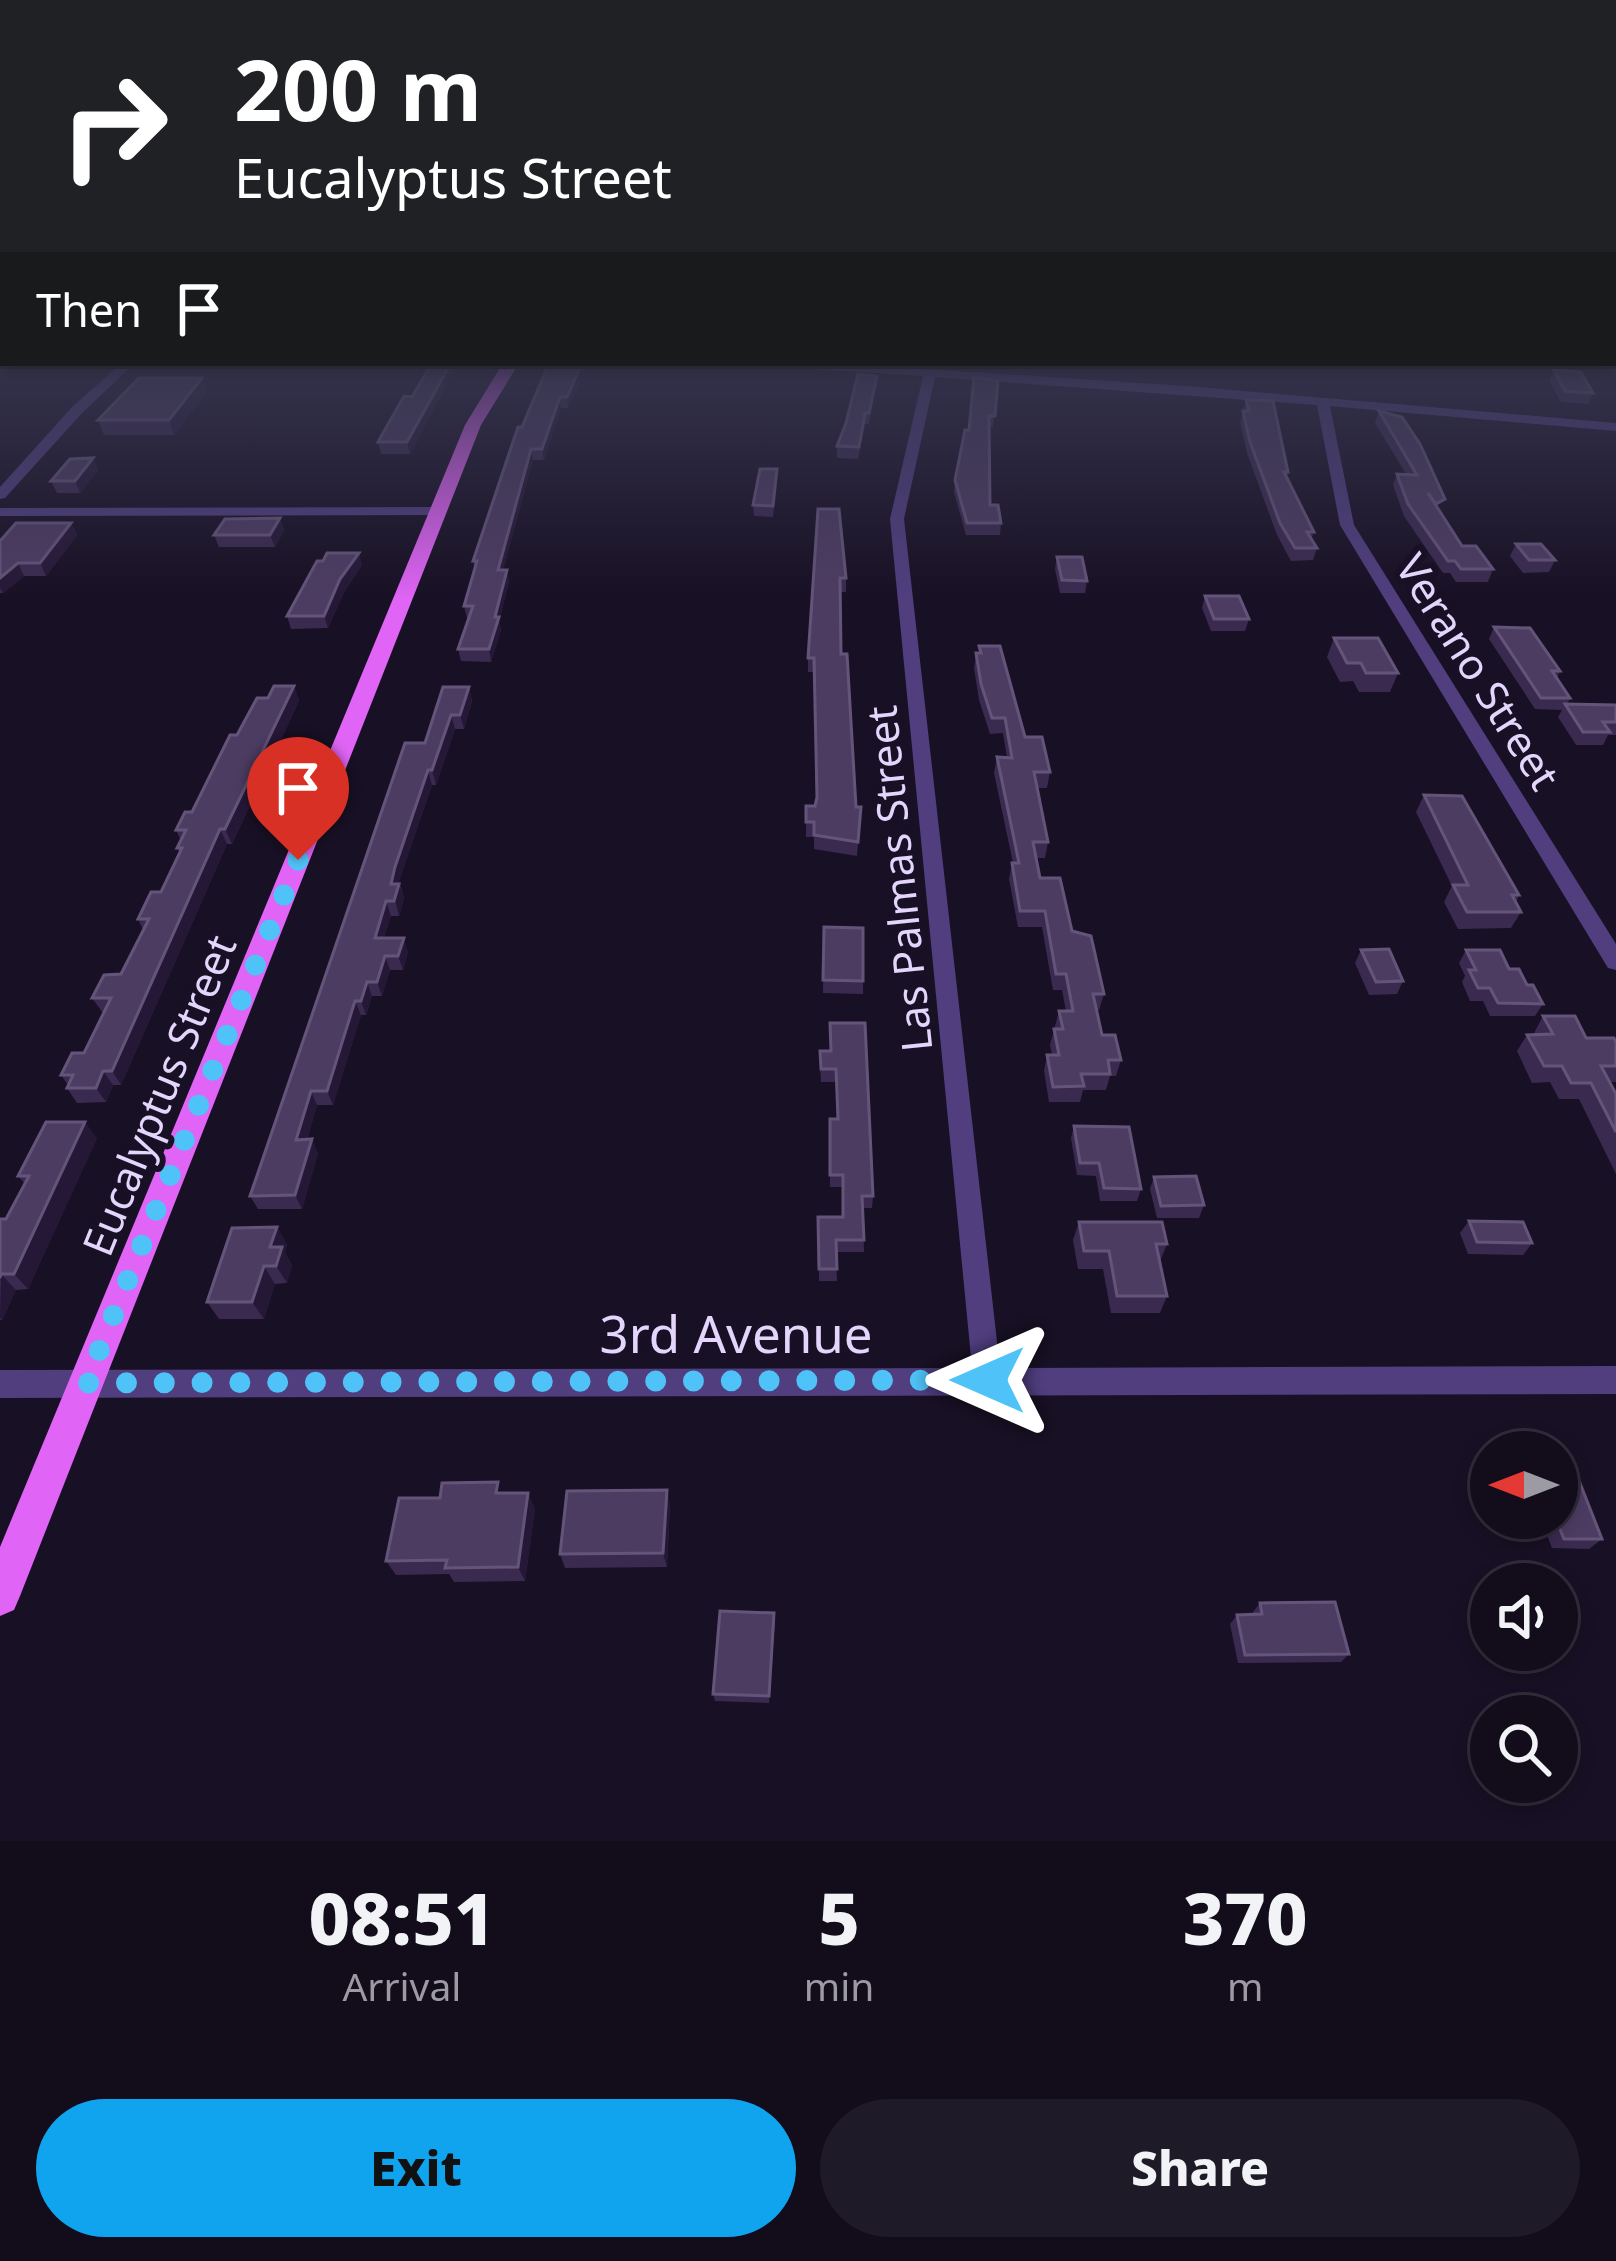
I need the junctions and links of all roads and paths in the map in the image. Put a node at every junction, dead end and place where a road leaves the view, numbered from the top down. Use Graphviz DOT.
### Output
graph roads {
  1 [pos="61,428"];
  2 [pos="473,428"];
  3 [pos="918,428"];
  4 [pos="1328,428"];
  5 [pos="0,495"];
  6 [pos="440,511"];
  7 [pos="0,512"];
  8 [pos="1616,962"];
  9 [pos="988,1380"];
  10 [pos="1616,1380"];
  11 [pos="86,1383"];
  12 [pos="0,1384"];
  13 [pos="0,1596"];
  1 -- 5 [label="street"];
  2 -- 6 [label="main road, Eucalyptus Street"];
  3 -- 9 [label="street, Las Palmas Street"];
  4 -- 8 [label="street, Verano Street"];
  6 -- 7 [label="street"];
  6 -- 11 [label="main road, Eucalyptus Street"];
  9 -- 10 [label="street, 3rd Avenue"];
  9 -- 11 [label="street, 3rd Avenue"];
  11 -- 12 [label="street, 3rd Avenue"];
  11 -- 13 [label="main road, Eucalyptus Street"];
}
